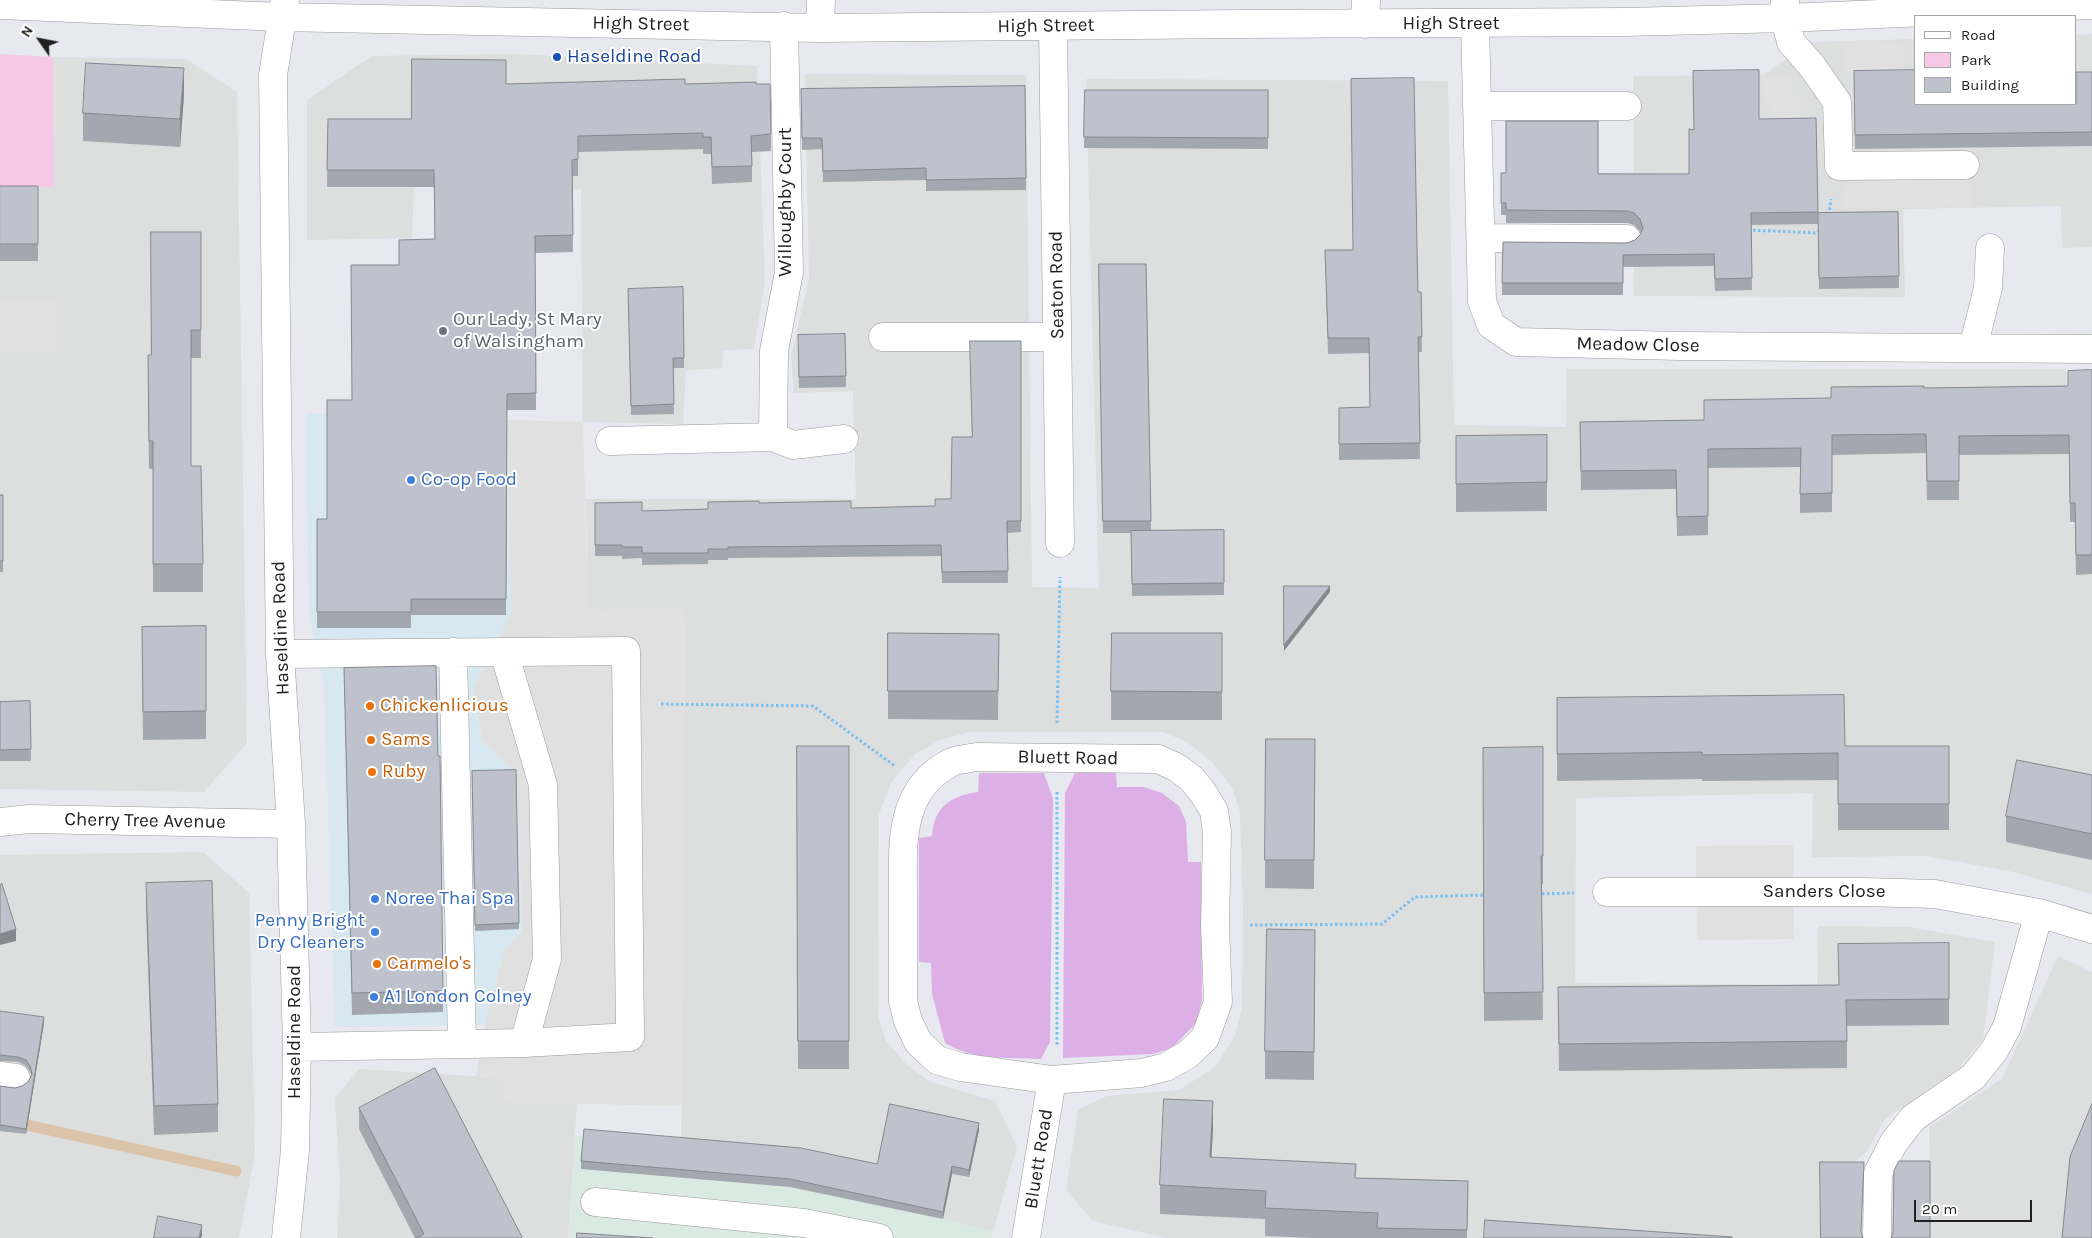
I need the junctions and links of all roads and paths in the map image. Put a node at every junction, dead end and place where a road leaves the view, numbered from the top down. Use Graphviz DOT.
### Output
graph roads {
  1 [pos="821,0"];
  2 [pos="1,4"];
  3 [pos="1983,4"];
  4 [pos="2092,5"];
  5 [pos="283,9"];
  6 [pos="1785,9"];
  7 [pos="1366,12"];
  8 [pos="1475,24"];
  9 [pos="784,26"];
  10 [pos="1053,27"];
  11 [pos="820,28"];
  12 [pos="1477,106"];
  13 [pos="1627,106"];
  14 [pos="1965,165"];
  15 [pos="1839,166"];
  16 [pos="1829,217"];
  17 [pos="1823,229"];
  18 [pos="1744,230"];
  19 [pos="1481,238"];
  20 [pos="1627,239"];
  21 [pos="1990,248"];
  22 [pos="884,337"];
  23 [pos="1057,337"];
  24 [pos="1973,348"];
  25 [pos="2092,349"];
  26 [pos="773,437"];
  27 [pos="844,439"];
  28 [pos="610,441"];
  29 [pos="1060,544"];
  30 [pos="453,652"];
  31 [pos="504,652"];
  32 [pos="280,654"];
  33 [pos="626,704"];
  34 [pos="1057,758"];
  35 [pos="922,786"];
  36 [pos="0,822"];
  37 [pos="291,824"];
  38 [pos="1607,892"];
  39 [pos="1530,894"];
  40 [pos="1492,895"];
  41 [pos="2039,913"];
  42 [pos="1215,925"];
  43 [pos="2092,929"];
  44 [pos="462,1043"];
  45 [pos="524,1043"];
  46 [pos="297,1047"];
  47 [pos="1052,1080"];
  48 [pos="595,1202"];
  49 [pos="286,1238"];
  50 [pos="879,1238"];
  51 [pos="1026,1238"];
  52 [pos="1876,1238"];
  1 -- 11 [label="street"];
  2 -- 5 [label="street, High Street"];
  3 -- 4 [label="street, High Street"];
  3 -- 6 [label="street, High Street"];
  5 -- 9 [label="street, High Street"];
  5 -- 32 [label="street, Haseldine Road"];
  6 -- 8 [label="street, High Street"];
  6 -- 15 [label="street"];
  7 -- 8 [label="street, High Street"];
  7 -- 10 [label="street, High Street"];
  8 -- 12 [label="street, Meadow Close"];
  9 -- 11 [label="street, High Street"];
  9 -- 26 [label="street, Willoughby Court"];
  10 -- 11 [label="street, High Street"];
  10 -- 23 [label="street, Seaton Road"];
  12 -- 13 [label="street"];
  12 -- 19 [label="street, Meadow Close"];
  14 -- 15 [label="street"];
  15 -- 16 [label="path"];
  17 -- 18 [label="path"];
  19 -- 20 [label="street"];
  19 -- 24 [label="street, Meadow Close"];
  21 -- 24 [label="street"];
  22 -- 23 [label="street"];
  23 -- 29 [label="street, Seaton Road"];
  24 -- 25 [label="street, Meadow Close"];
  26 -- 27 [label="street"];
  26 -- 28 [label="street"];
  29 -- 34 [label="path"];
  30 -- 31 [label="street"];
  30 -- 32 [label="street"];
  30 -- 44 [label="street"];
  31 -- 33 [label="street"];
  31 -- 45 [label="street"];
  32 -- 37 [label="street, Haseldine Road"];
  33 -- 35 [label="path"];
  33 -- 45 [label="street"];
  34 -- 35 [label="street, Bluett Road"];
  34 -- 42 [label="street, Bluett Road"];
  34 -- 47 [label="path"];
  35 -- 47 [label="street, Bluett Road"];
  36 -- 37 [label="street, Cherry Tree Avenue"];
  37 -- 46 [label="street, Haseldine Road"];
  38 -- 39 [label="path"];
  38 -- 41 [label="street, Sanders Close"];
  40 -- 42 [label="path"];
  41 -- 43 [label="street, Sanders Close"];
  41 -- 52 [label="street"];
  42 -- 47 [label="street, Bluett Road"];
  44 -- 45 [label="street"];
  44 -- 46 [label="street"];
  46 -- 49 [label="street, Haseldine Road"];
  47 -- 51 [label="street, Bluett Road"];
  48 -- 50 [label="street"];
}
